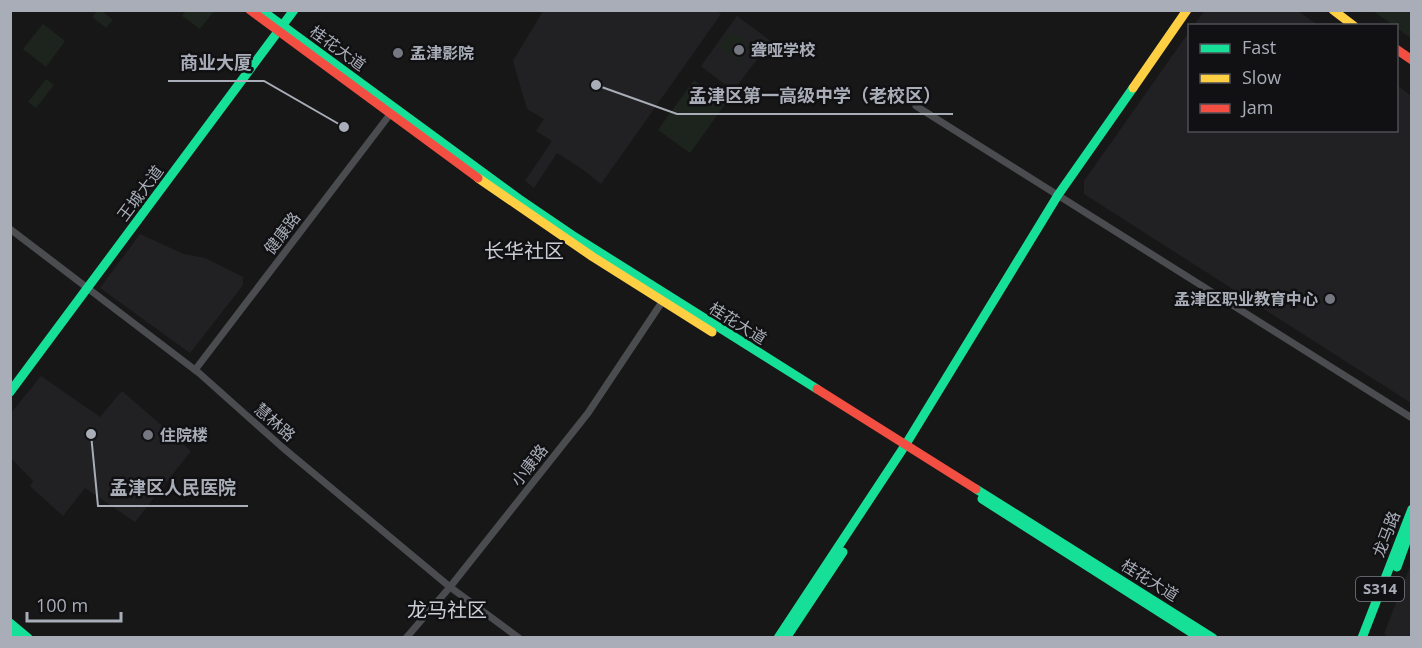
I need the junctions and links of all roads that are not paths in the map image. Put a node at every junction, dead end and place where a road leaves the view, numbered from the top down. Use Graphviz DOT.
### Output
graph roads {
  1 [pos="249,10"];
  2 [pos="261,10"];
  3 [pos="289,10"];
  4 [pos="294,10"];
  5 [pos="1187,10"];
  6 [pos="1194,10"];
  7 [pos="1333,10"];
  8 [pos="1344,10"];
  9 [pos="1351,24"];
  10 [pos="1362,24"];
  11 [pos="279,28"];
  12 [pos="1398,50"];
  13 [pos="1398,57"];
  14 [pos="1412,60"];
  15 [pos="1412,67"];
  16 [pos="916,106"];
  17 [pos="391,113"];
  18 [pos="1060,197"];
  19 [pos="10,229"];
  20 [pos="86,287"];
  21 [pos="662,302"];
  22 [pos="195,370"];
  23 [pos="10,385"];
  24 [pos="10,392"];
  25 [pos="1412,418"];
  26 [pos="906,448"];
  27 [pos="1412,509"];
  28 [pos="1412,528"];
  29 [pos="1405,546"];
  30 [pos="450,587"];
  31 [pos="10,623"];
  32 [pos="10,632"];
  33 [pos="17,638"];
  34 [pos="28,638"];
  35 [pos="406,638"];
  36 [pos="519,638"];
  37 [pos="778,638"];
  38 [pos="786,638"];
  39 [pos="1200,638"];
  40 [pos="1213,638"];
  41 [pos="1362,638"];
  42 [pos="1369,638"];
  1 -- 11 [label="main road, 桂花大道"];
  2 -- 11 [label="main road, 桂花大道"];
  3 -- 11 [label="main road, 王城大道"];
  4 -- 11 [label="main road, 王城大道"];
  5 -- 18 [label="main road"];
  6 -- 18 [label="main road"];
  7 -- 9 [label="main road"];
  8 -- 10 [label="main road"];
  11 -- 17 [label="main road, 桂花大道"];
  11 -- 20 [label="main road, 王城大道"];
  11 -- 26 [label="main road, 桂花大道"];
  12 -- 14 [label="main road"];
  13 -- 15 [label="main road"];
  16 -- 18 [label="street"];
  17 -- 21 [label="main road, 桂花大道"];
  17 -- 22 [label="street, 健康路"];
  18 -- 25 [label="street"];
  18 -- 26 [label="main road"];
  19 -- 20 [label="street, 慧林路"];
  20 -- 22 [label="street, 慧林路"];
  20 -- 23 [label="main road, 王城大道"];
  20 -- 24 [label="main road, 王城大道"];
  21 -- 26 [label="main road, 桂花大道"];
  21 -- 30 [label="street, 小康路"];
  22 -- 30 [label="street, 慧林路"];
  26 -- 37 [label="main road"];
  26 -- 38 [label="main road"];
  26 -- 39 [label="main road, 桂花大道"];
  26 -- 40 [label="main road, 桂花大道"];
  27 -- 29 [label="main road, 龙马路 / S314"];
  28 -- 29 [label="main road, 龙马路 / S314"];
  29 -- 41 [label="main road, 龙马路 / S314"];
  29 -- 42 [label="main road, 龙马路 / S314"];
  30 -- 35 [label="street, 小康路"];
  30 -- 36 [label="street, 慧林路"];
  31 -- 34 [label="main road"];
  32 -- 33 [label="main road"];
}
